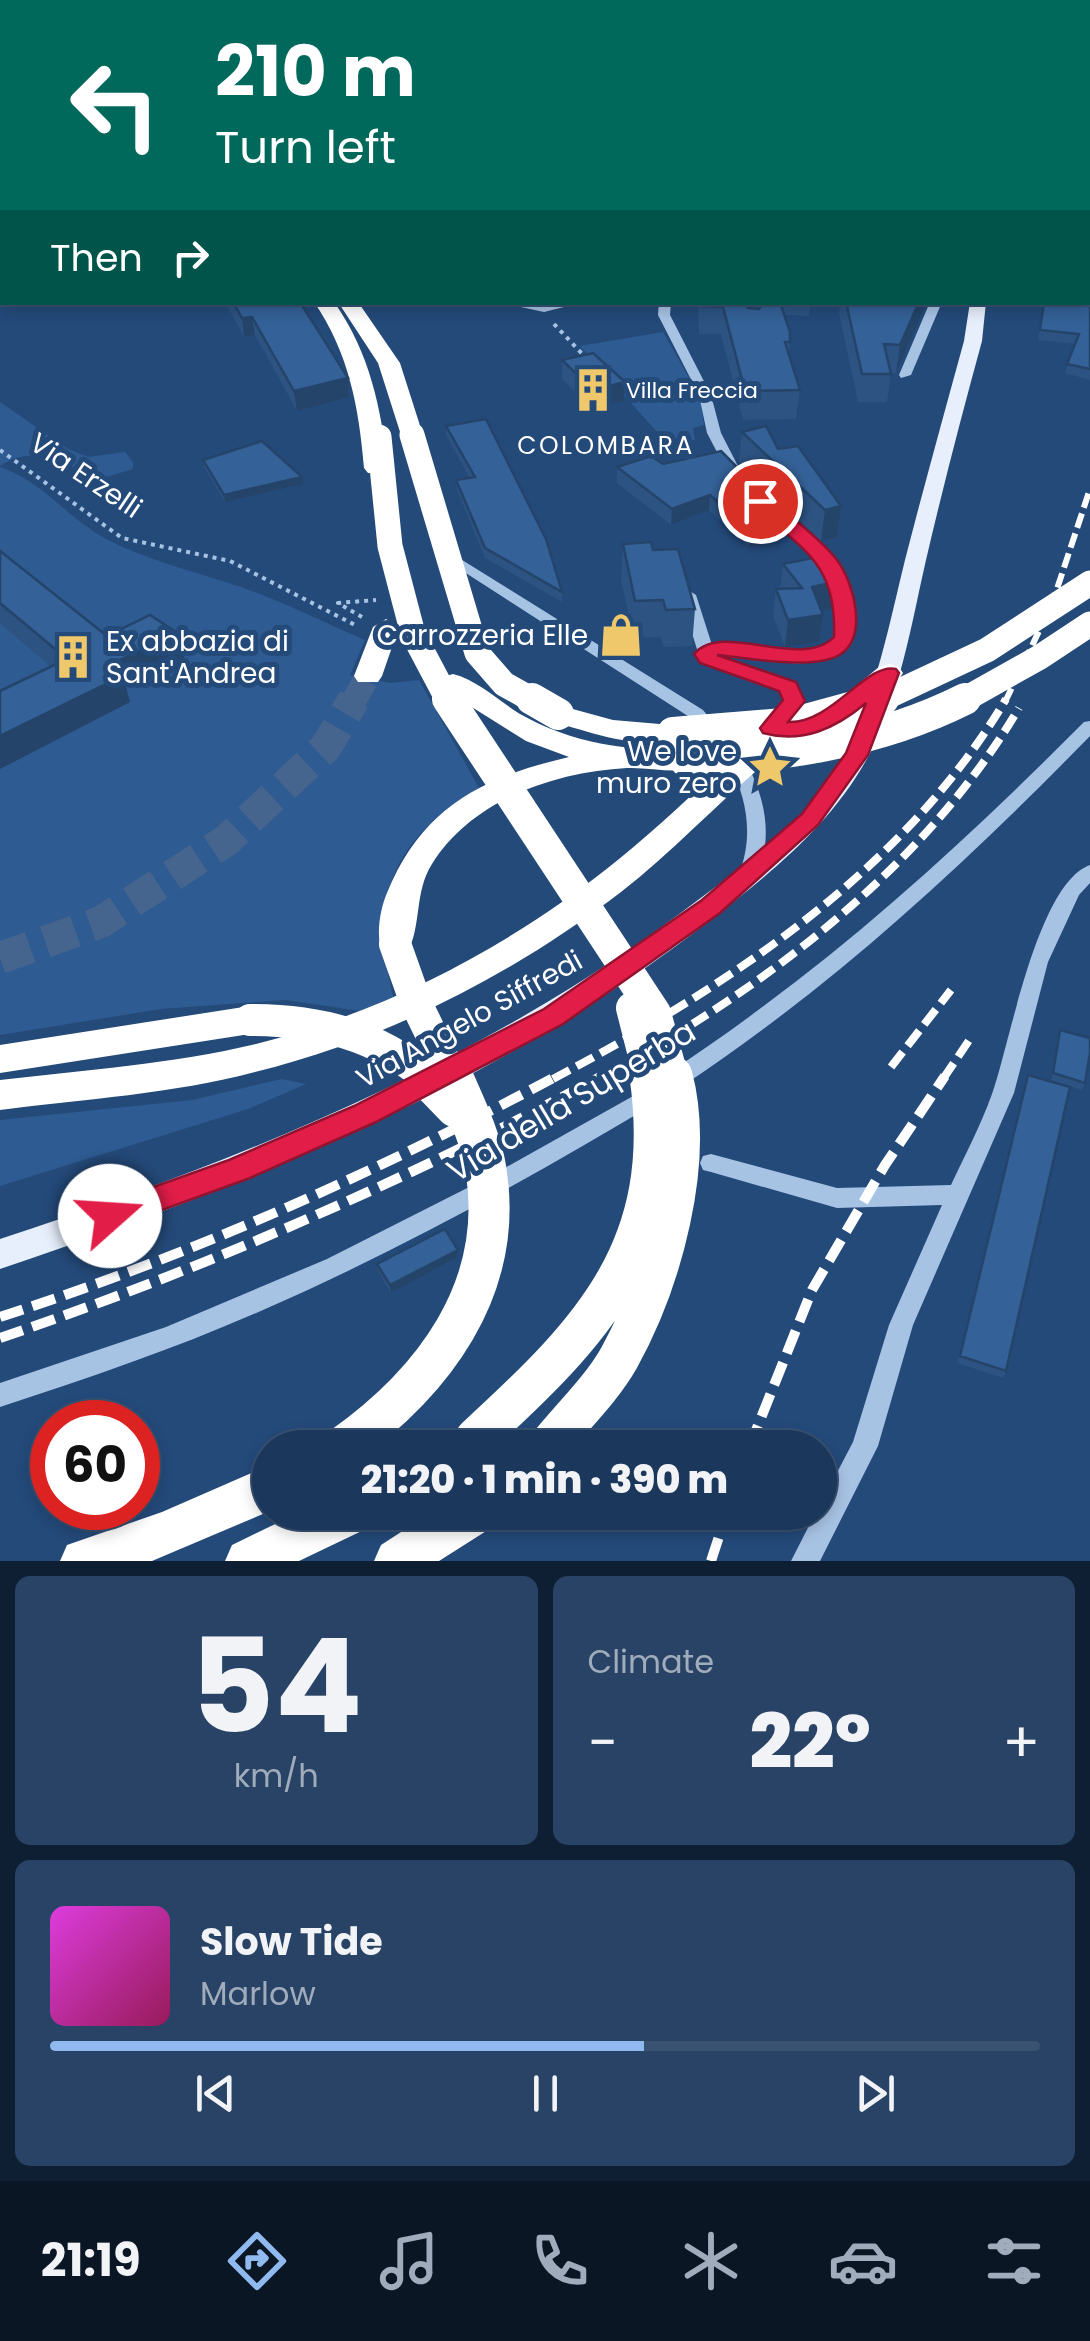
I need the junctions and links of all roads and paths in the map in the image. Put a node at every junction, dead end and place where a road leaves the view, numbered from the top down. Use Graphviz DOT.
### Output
graph roads {
  1 [pos="341,305"];
  2 [pos="341,305"];
  3 [pos="342,305"];
  4 [pos="515,305"];
  5 [pos="569,305"];
  6 [pos="665,305"];
  7 [pos="935,305"];
  8 [pos="977,309"];
  9 [pos="545,312"];
  10 [pos="592,364"];
  11 [pos="904,375"];
  12 [pos="0,450"];
  13 [pos="739,478"];
  14 [pos="430,490"];
  15 [pos="760,501"];
  16 [pos="1090,583"];
  17 [pos="391,590"];
  18 [pos="687,590"];
  19 [pos="1090,624"];
  20 [pos="375,628"];
  21 [pos="706,651"];
  22 [pos="889,673"];
  23 [pos="368,676"];
  24 [pos="697,714"];
  25 [pos="1090,726"];
  26 [pos="771,728"];
  27 [pos="804,730"];
  28 [pos="618,760"];
  29 [pos="736,760"];
  30 [pos="1090,872"];
  31 [pos="747,877"];
  32 [pos="613,948"];
  33 [pos="0,1059"];
  34 [pos="0,1095"];
  35 [pos="474,1129"];
  36 [pos="711,1163"];
  37 [pos="960,1194"];
  38 [pos="0,1254"];
  39 [pos="0,1395"];
  40 [pos="362,1430"];
  41 [pos="483,1430"];
  42 [pos="563,1430"];
  43 [pos="252,1496"];
  44 [pos="314,1530"];
  45 [pos="447,1530"];
  46 [pos="83,1561"];
  47 [pos="248,1561"];
  48 [pos="398,1561"];
  49 [pos="806,1561"];
  1 -- 17 [label="highway, bridge"];
  2 -- 32 [label="highway, bridge"];
  3 -- 16 [label="highway, bridge"];
  4 -- 9 [label="street"];
  5 -- 9 [label="street"];
  6 -- 13 [label="street"];
  7 -- 11 [label="street"];
  8 -- 22 [label="main road, Via Angelo Siffredi"];
  9 -- 10 [label="path"];
  12 -- 20 [label="path, Via Erzelli"];
  14 -- 24 [label="street"];
  15 -- 21 [label="street"];
  17 -- 20 [label="highway"];
  17 -- 28 [label="highway, bridge"];
  18 -- 21 [label="street"];
  19 -- 28 [label="highway, bridge"];
  20 -- 23 [label="highway"];
  21 -- 26 [label="street"];
  22 -- 27 [label="highway"];
  22 -- 31 [label="main road, Via Angelo Siffredi"];
  24 -- 26 [label="street"];
  24 -- 29 [label="street"];
  25 -- 39 [label="street, Via della Superba"];
  26 -- 27 [label="street"];
  26 -- 29 [label="street"];
  27 -- 29 [label="highway"];
  28 -- 35 [label="highway, bridge"];
  29 -- 31 [label="street"];
  29 -- 34 [label="highway"];
  30 -- 37 [label="street"];
  31 -- 38 [label="main road, Via Angelo Siffredi"];
  32 -- 41 [label="highway, bridge"];
  32 -- 42 [label="highway, bridge"];
  33 -- 35 [label="highway, bridge"];
  35 -- 40 [label="highway, bridge"];
  36 -- 37 [label="street"];
  37 -- 49 [label="street"];
  43 -- 46 [label="highway"];
  44 -- 47 [label="highway"];
  45 -- 48 [label="highway"];
}
